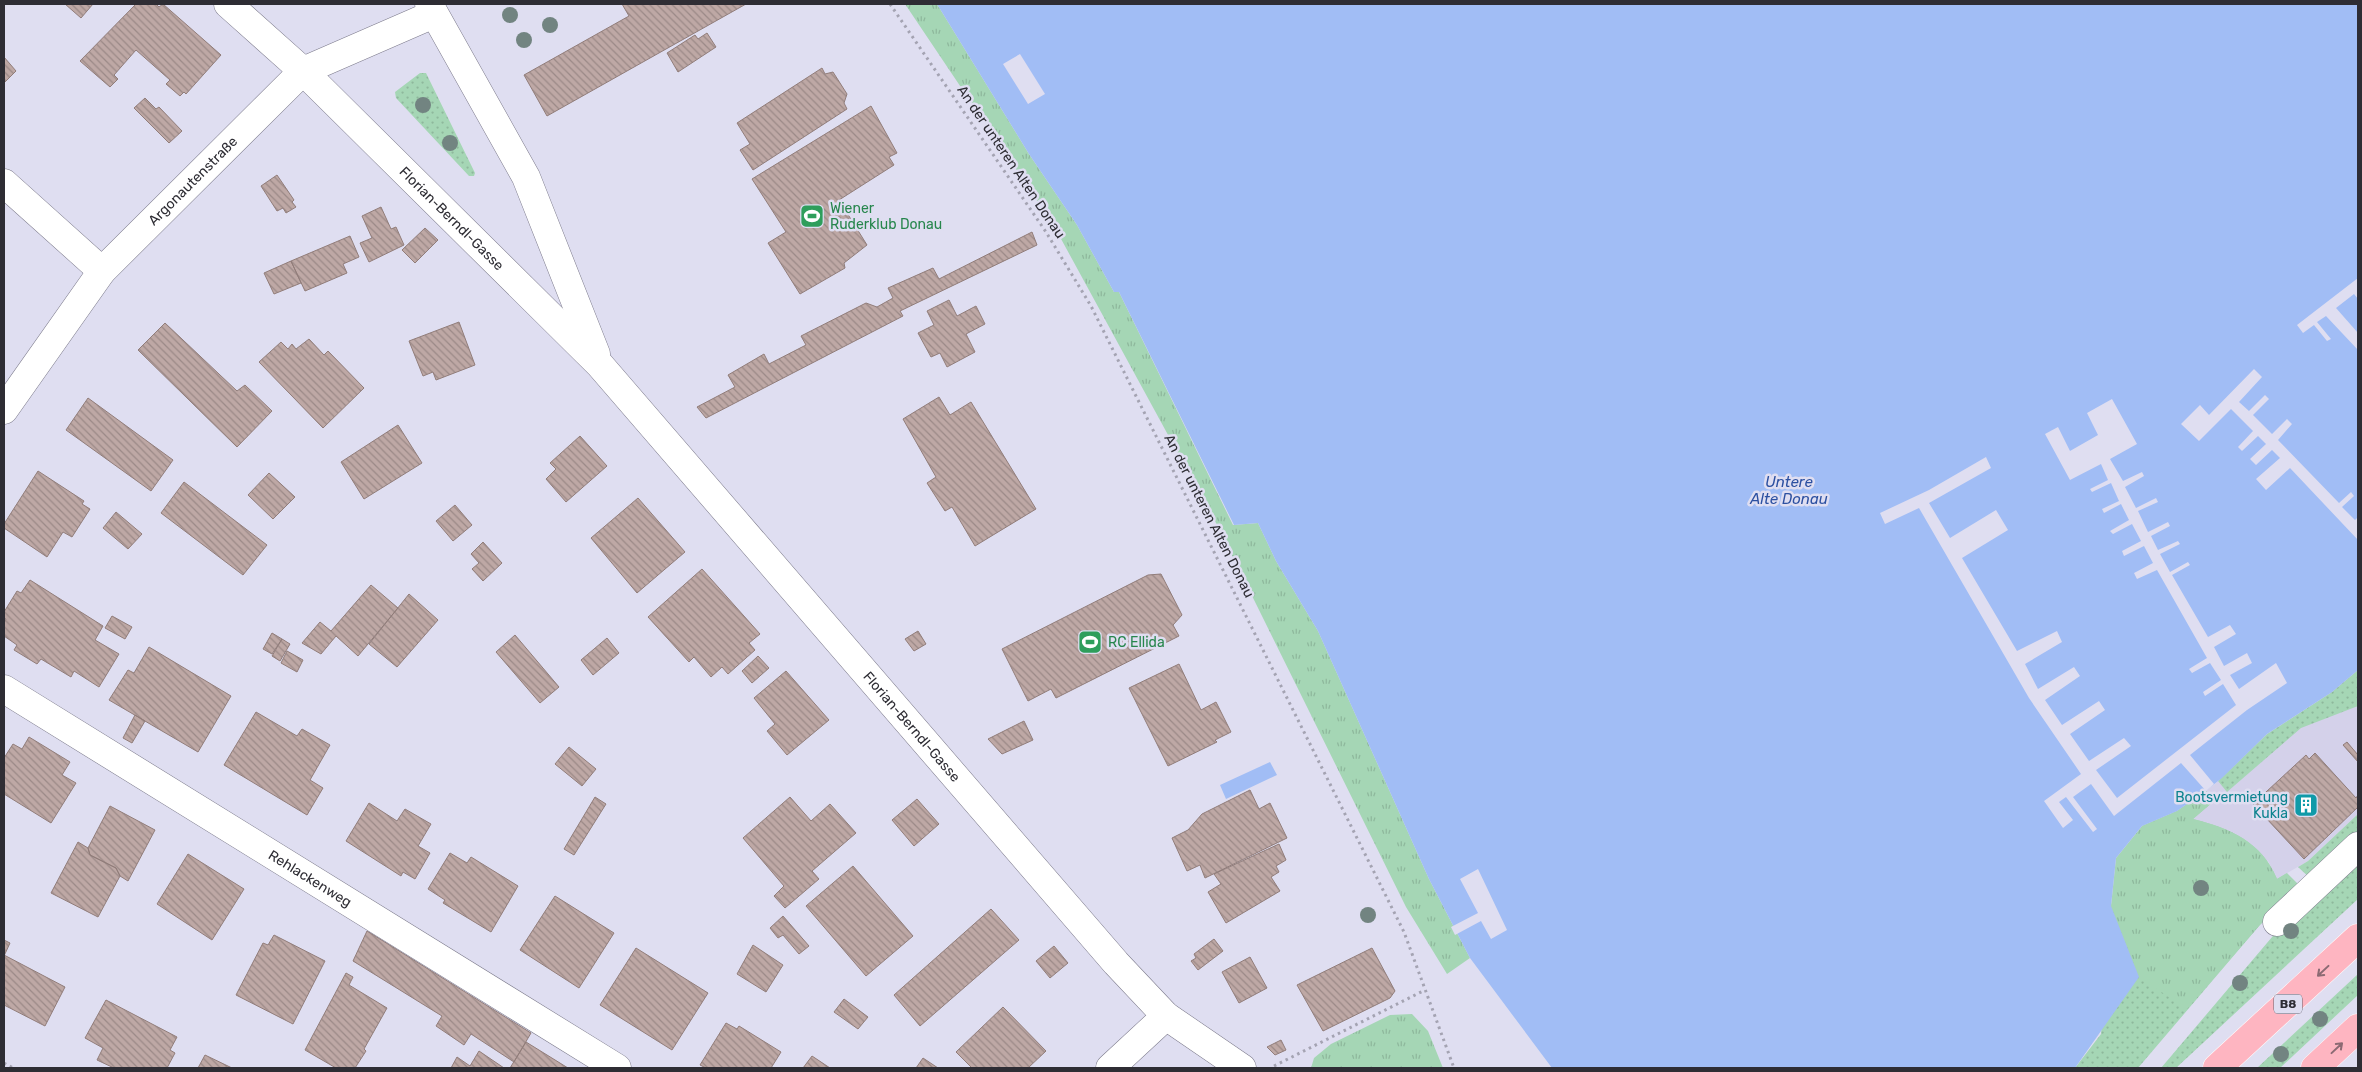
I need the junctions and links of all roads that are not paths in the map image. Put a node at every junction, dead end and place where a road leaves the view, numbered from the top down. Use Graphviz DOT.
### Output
graph roads {
  1 [pos="228,4"];
  2 [pos="432,9"];
  3 [pos="303,71"];
  4 [pos="4,183"];
  5 [pos="102,271"];
  6 [pos="600,365"];
  7 [pos="4,410"];
  8 [pos="4,689"];
  9 [pos="2358,846"];
  10 [pos="2278,922"];
  11 [pos="2358,938"];
  12 [pos="1166,1016"];
  13 [pos="2358,1028"];
  14 [pos="618,1068"];
  15 [pos="1110,1068"];
  16 [pos="1242,1068"];
  17 [pos="2217,1068"];
  18 [pos="2315,1068"];
  1 -- 3 [label="street, Florian-Berndl-Gasse"];
  2 -- 3 [label="street, Argonautenstraße"];
  2 -- 6 [label="street, Florian-Berndl-Gasse"];
  3 -- 5 [label="street, Argonautenstraße"];
  3 -- 6 [label="street, Florian-Berndl-Gasse"];
  4 -- 5 [label="street"];
  5 -- 7 [label="street, Argonautenstraße"];
  6 -- 12 [label="street, Florian-Berndl-Gasse"];
  8 -- 14 [label="street, Rehlackenweg"];
  9 -- 10 [label="street"];
  11 -- 17 [label="main road, B8, one-way"];
  12 -- 15 [label="street"];
  12 -- 16 [label="street, Florian-Berndl-Gasse"];
  18 -- 13 [label="main road, one-way"];
}
